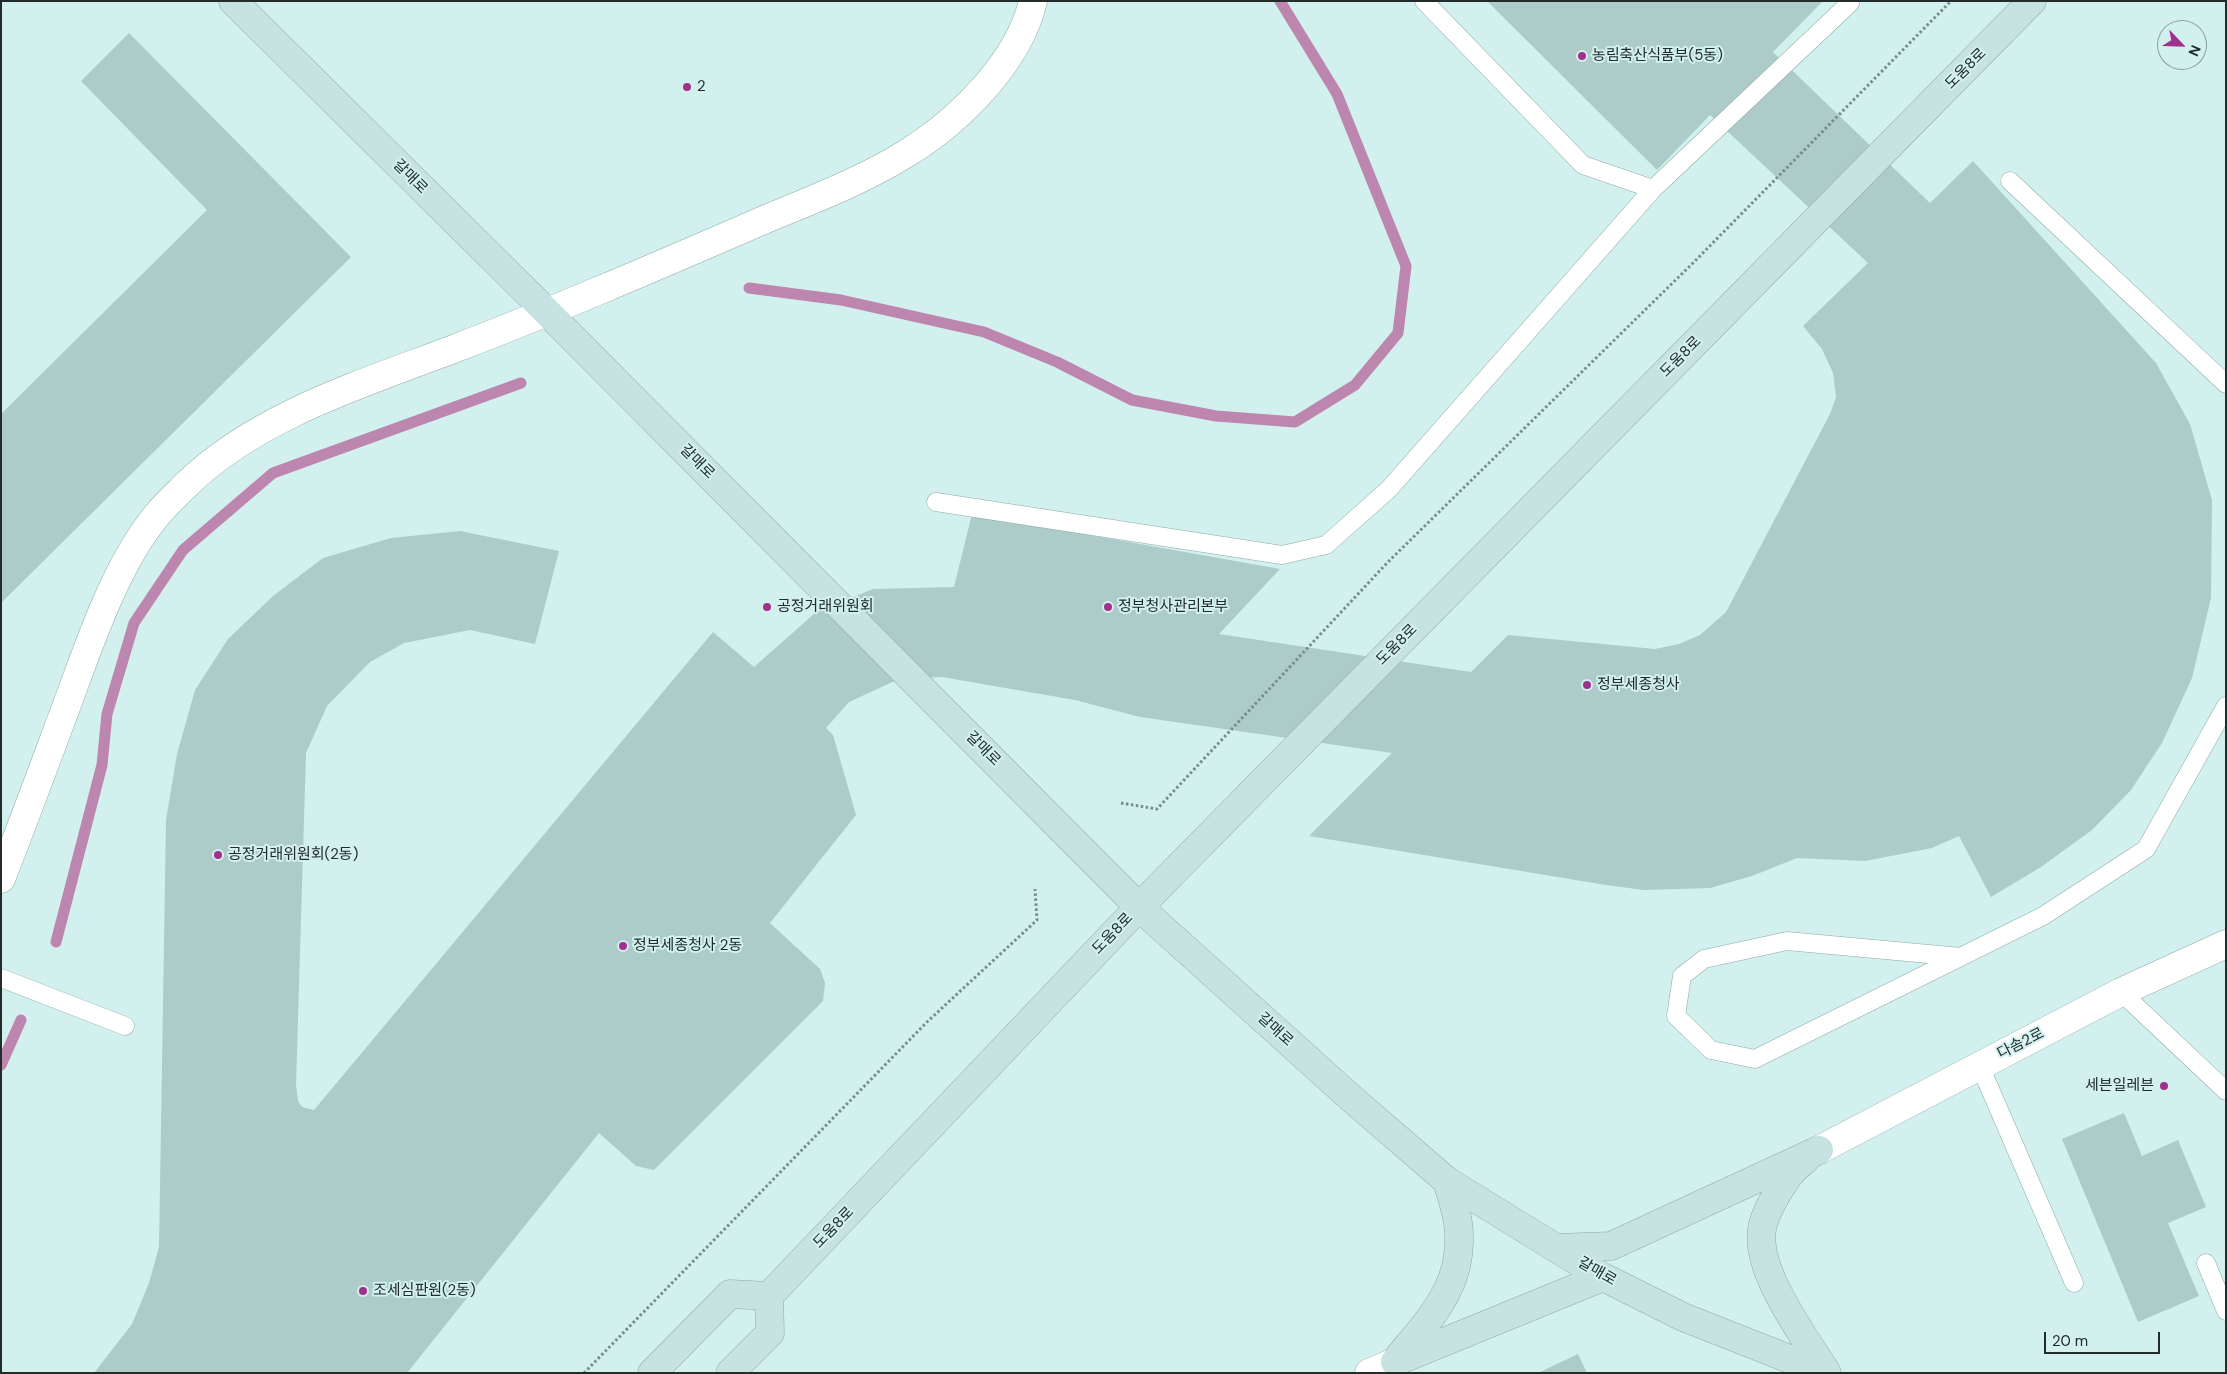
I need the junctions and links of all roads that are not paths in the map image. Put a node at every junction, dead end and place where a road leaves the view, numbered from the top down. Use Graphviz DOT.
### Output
graph roads {
  1 [pos="233,1"];
  2 [pos="1034,1"];
  3 [pos="1424,1"];
  4 [pos="1849,1"];
  5 [pos="2032,1"];
  6 [pos="2010,181"];
  7 [pos="1653,189"];
  8 [pos="548,313"];
  9 [pos="2226,384"];
  10 [pos="936,502"];
  11 [pos="2226,706"];
  12 [pos="1,879"];
  13 [pos="1139,907"];
  14 [pos="2226,944"];
  15 [pos="1961,957"];
  16 [pos="1,978"];
  17 [pos="2121,992"];
  18 [pos="126,1026"];
  19 [pos="1980,1066"];
  20 [pos="2226,1091"];
  21 [pos="1819,1150"];
  22 [pos="1447,1182"];
  23 [pos="1556,1248"];
  24 [pos="2206,1263"];
  25 [pos="1603,1277"];
  26 [pos="2074,1283"];
  27 [pos="769,1296"];
  28 [pos="2226,1312"];
  29 [pos="1395,1362"];
  30 [pos="652,1373"];
  31 [pos="730,1373"];
  32 [pos="1369,1373"];
  33 [pos="1826,1373"];
  1 -- 8 [label="street, 갈매로"];
  2 -- 8 [label="street"];
  3 -- 7 [label="lane"];
  4 -- 7 [label="lane"];
  5 -- 13 [label="street, 도움8로"];
  6 -- 9 [label="lane"];
  7 -- 10 [label="lane"];
  8 -- 12 [label="street"];
  8 -- 13 [label="street, 갈매로"];
  11 -- 15 [label="lane"];
  13 -- 22 [label="street, 갈매로"];
  13 -- 27 [label="street, 도움8로"];
  14 -- 17 [label="street, 다솜2로"];
  15 -- 15 [label="lane"];
  16 -- 18 [label="lane"];
  17 -- 19 [label="street, 다솜2로"];
  17 -- 20 [label="lane"];
  19 -- 21 [label="street, 다솜2로"];
  19 -- 26 [label="lane"];
  21 -- 23 [label="street"];
  21 -- 33 [label="street"];
  22 -- 23 [label="street, 갈매로"];
  22 -- 29 [label="street"];
  23 -- 25 [label="street, 갈매로"];
  24 -- 28 [label="lane"];
  25 -- 29 [label="street"];
  25 -- 33 [label="street, 갈매로"];
  27 -- 30 [label="street"];
  27 -- 31 [label="street"];
  29 -- 32 [label="street"];
}
